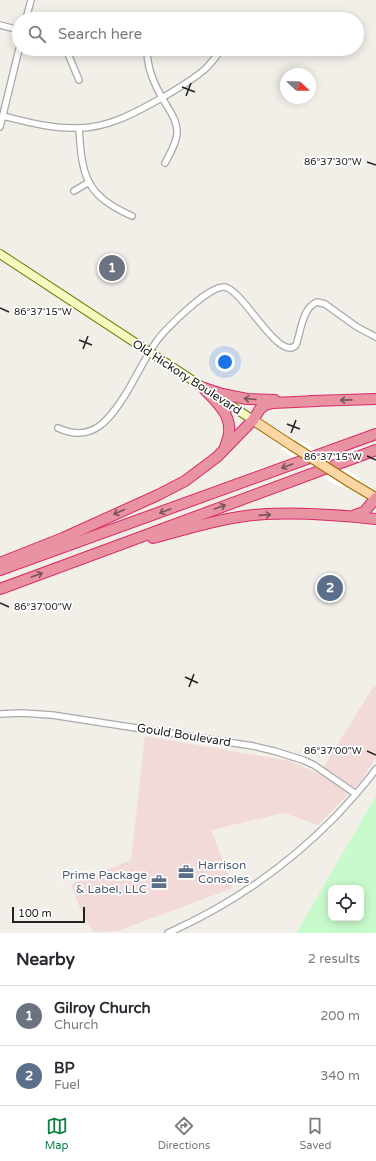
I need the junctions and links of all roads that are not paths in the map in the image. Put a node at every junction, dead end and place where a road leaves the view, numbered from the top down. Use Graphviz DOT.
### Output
graph roads {
  1 [pos="31,0"];
  2 [pos="28,12"];
  3 [pos="0,25"];
  4 [pos="12,28"];
  5 [pos="17,56"];
  6 [pos="69,56"];
  7 [pos="148,56"];
  8 [pos="216,56"];
  9 [pos="79,80"];
  10 [pos="162,98"];
  11 [pos="3,116"];
  12 [pos="0,127"];
  13 [pos="80,128"];
  14 [pos="165,163"];
  15 [pos="89,182"];
  16 [pos="74,191"];
  17 [pos="132,216"];
  18 [pos="0,254"];
  19 [pos="376,337"];
  20 [pos="150,353"];
  21 [pos="204,388"];
  22 [pos="376,399"];
  23 [pos="317,401"];
  24 [pos="253,420"];
  25 [pos="58,428"];
  26 [pos="376,434"];
  27 [pos="376,450"];
  28 [pos="221,453"];
  29 [pos="376,498"];
  30 [pos="351,516"];
  31 [pos="376,519"];
  32 [pos="78,560"];
  33 [pos="0,563"];
  34 [pos="0,570"];
  35 [pos="0,588"];
  36 [pos="0,714"];
  37 [pos="376,769"];
  38 [pos="356,794"];
  39 [pos="168,933"];
  1 -- 2 [label="street"];
  3 -- 4 [label="street"];
  5 -- 11 [label="street"];
  6 -- 9 [label="street"];
  7 -- 10 [label="street"];
  8 -- 10 [label="street"];
  10 -- 13 [label="street"];
  10 -- 14 [label="street"];
  11 -- 12 [label="street"];
  11 -- 13 [label="street"];
  13 -- 15 [label="street"];
  15 -- 16 [label="street"];
  15 -- 17 [label="street"];
  18 -- 20 [label="main road, Old Hickory Boulevard"];
  19 -- 20 [label="street"];
  20 -- 21 [label="main road, Old Hickory Boulevard"];
  20 -- 25 [label="street"];
  23 -- 21 [label="highway, one-way"];
  21 -- 24 [label="main road, Old Hickory Boulevard"];
  21 -- 28 [label="highway"];
  22 -- 23 [label="highway, one-way"];
  23 -- 24 [label="highway"];
  24 -- 28 [label="highway"];
  24 -- 29 [label="main road, Old Hickory Boulevard, bridge"];
  26 -- 34 [label="highway, one-way"];
  32 -- 27 [label="highway, one-way"];
  28 -- 33 [label="highway, one-way"];
  29 -- 30 [label="highway"];
  30 -- 31 [label="highway"];
  32 -- 30 [label="highway, one-way"];
  35 -- 32 [label="highway, one-way"];
  36 -- 38 [label="street, Gould Boulevard"];
  37 -- 38 [label="street"];
  38 -- 39 [label="street"];
}
